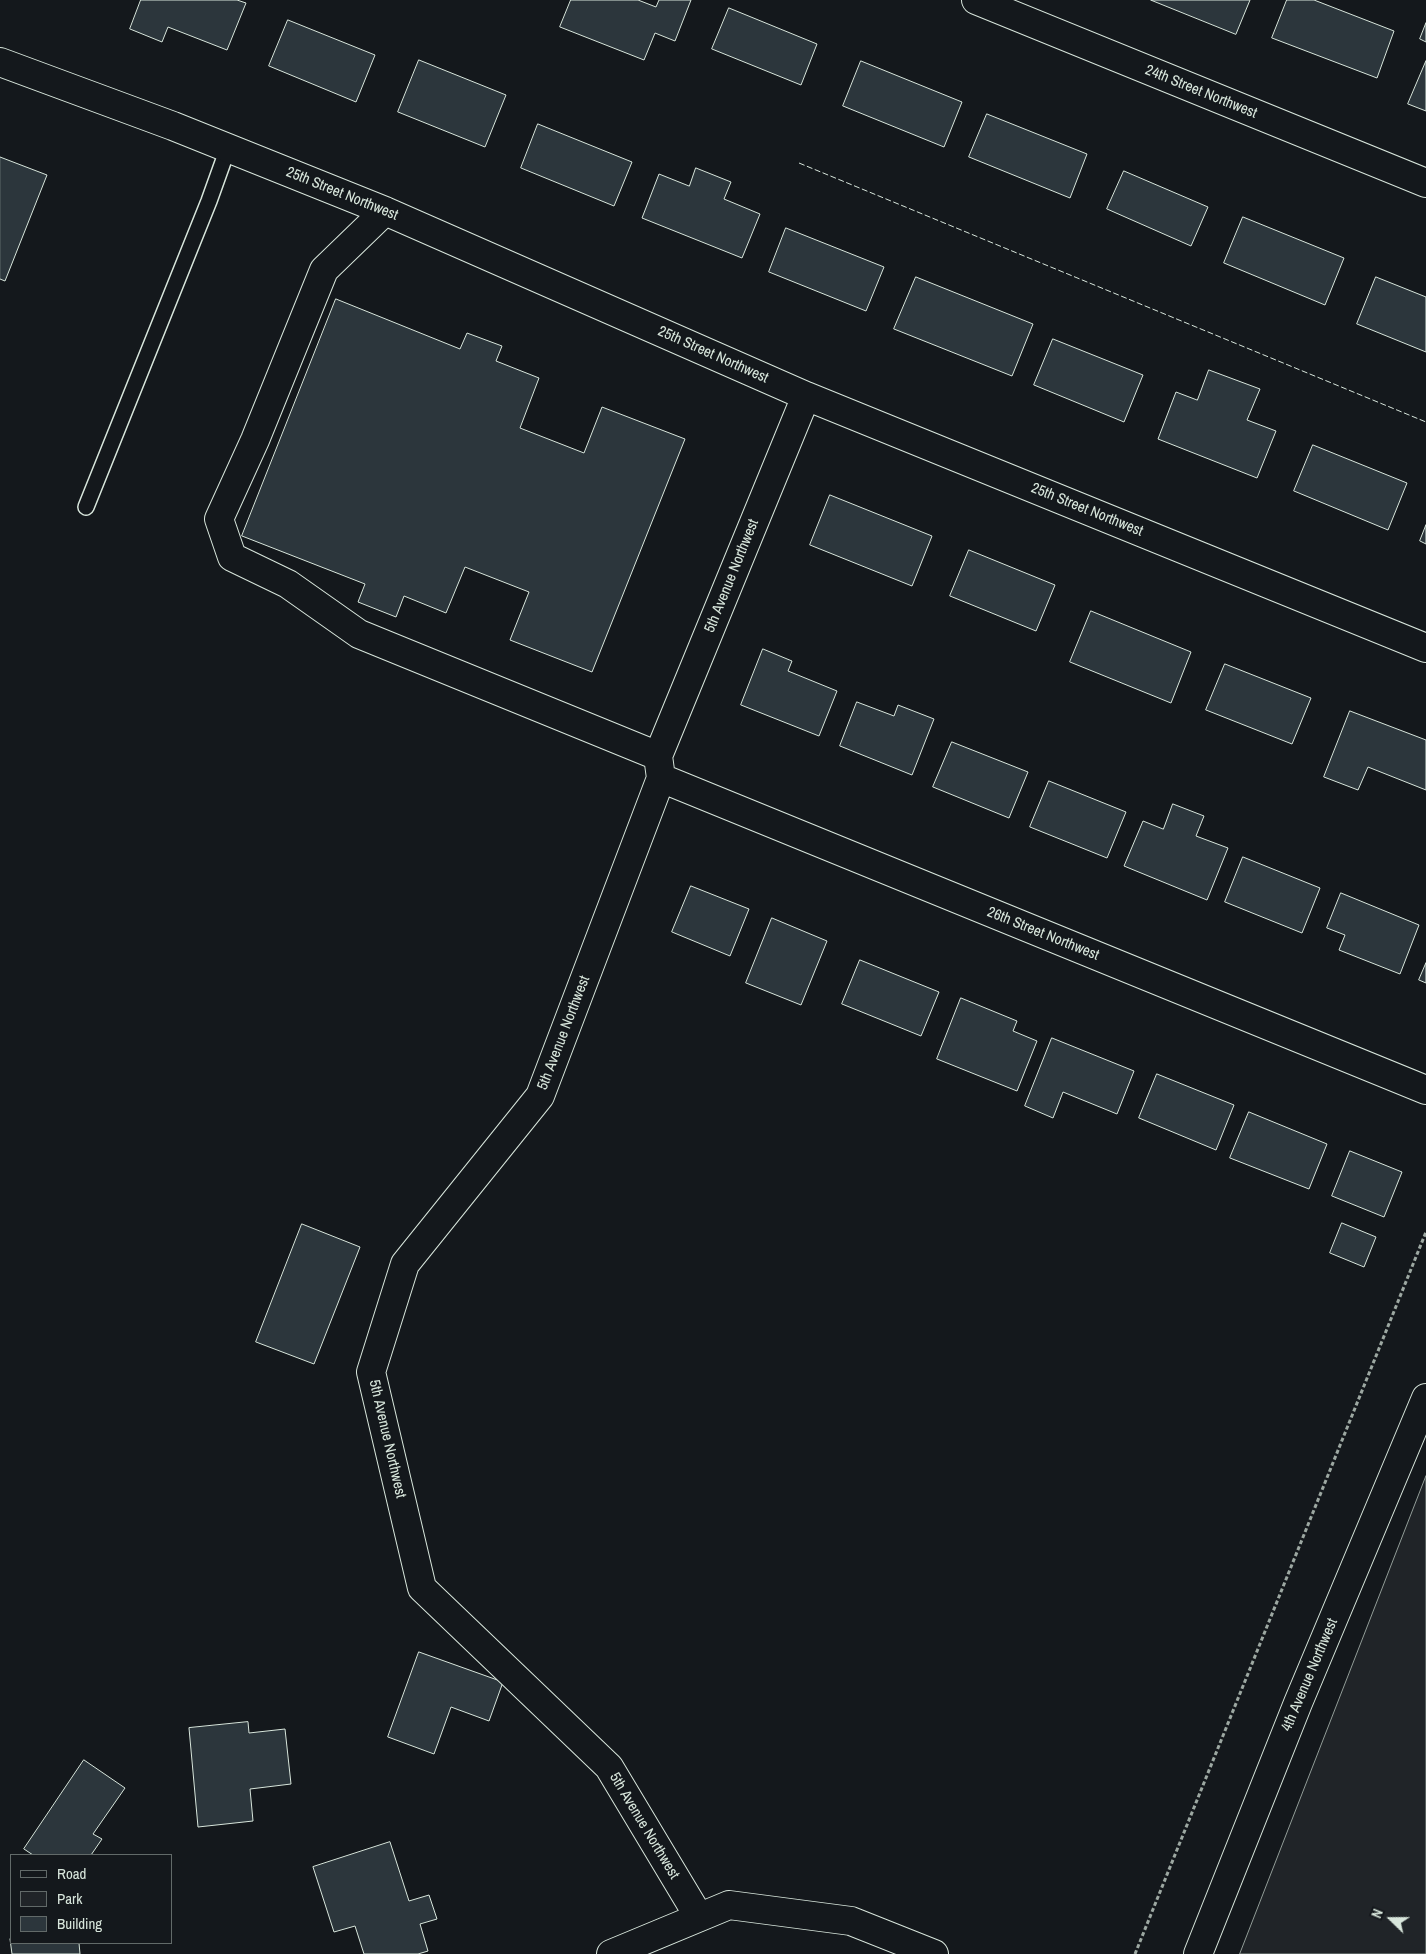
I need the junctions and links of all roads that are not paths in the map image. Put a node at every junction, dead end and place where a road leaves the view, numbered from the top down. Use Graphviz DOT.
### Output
graph roads {
  1 [pos="976,0"];
  2 [pos="0,62"];
  3 [pos="228,148"];
  4 [pos="1426,183"];
  5 [pos="385,211"];
  6 [pos="806,396"];
  7 [pos="86,507"];
  8 [pos="1426,648"];
  9 [pos="659,767"];
  10 [pos="1426,1090"];
  11 [pos="1426,1398"];
  12 [pos="700,1917"];
  13 [pos="611,1954"];
  14 [pos="934,1954"];
  15 [pos="1198,1954"];
  1 -- 4 [label="street, 24th Street Northwest"];
  2 -- 3 [label="street, 25th Street Northwest"];
  3 -- 5 [label="street, 25th Street Northwest"];
  3 -- 7 [label="lane"];
  5 -- 6 [label="street, 25th Street Northwest"];
  5 -- 9 [label="street, 26th Street Northwest"];
  6 -- 8 [label="street, 25th Street Northwest"];
  6 -- 9 [label="street, 5th Avenue Northwest"];
  9 -- 10 [label="street, 26th Street Northwest"];
  9 -- 12 [label="street, 5th Avenue Northwest"];
  11 -- 15 [label="street, 4th Avenue Northwest"];
  12 -- 13 [label="street"];
  12 -- 14 [label="street"];
}
